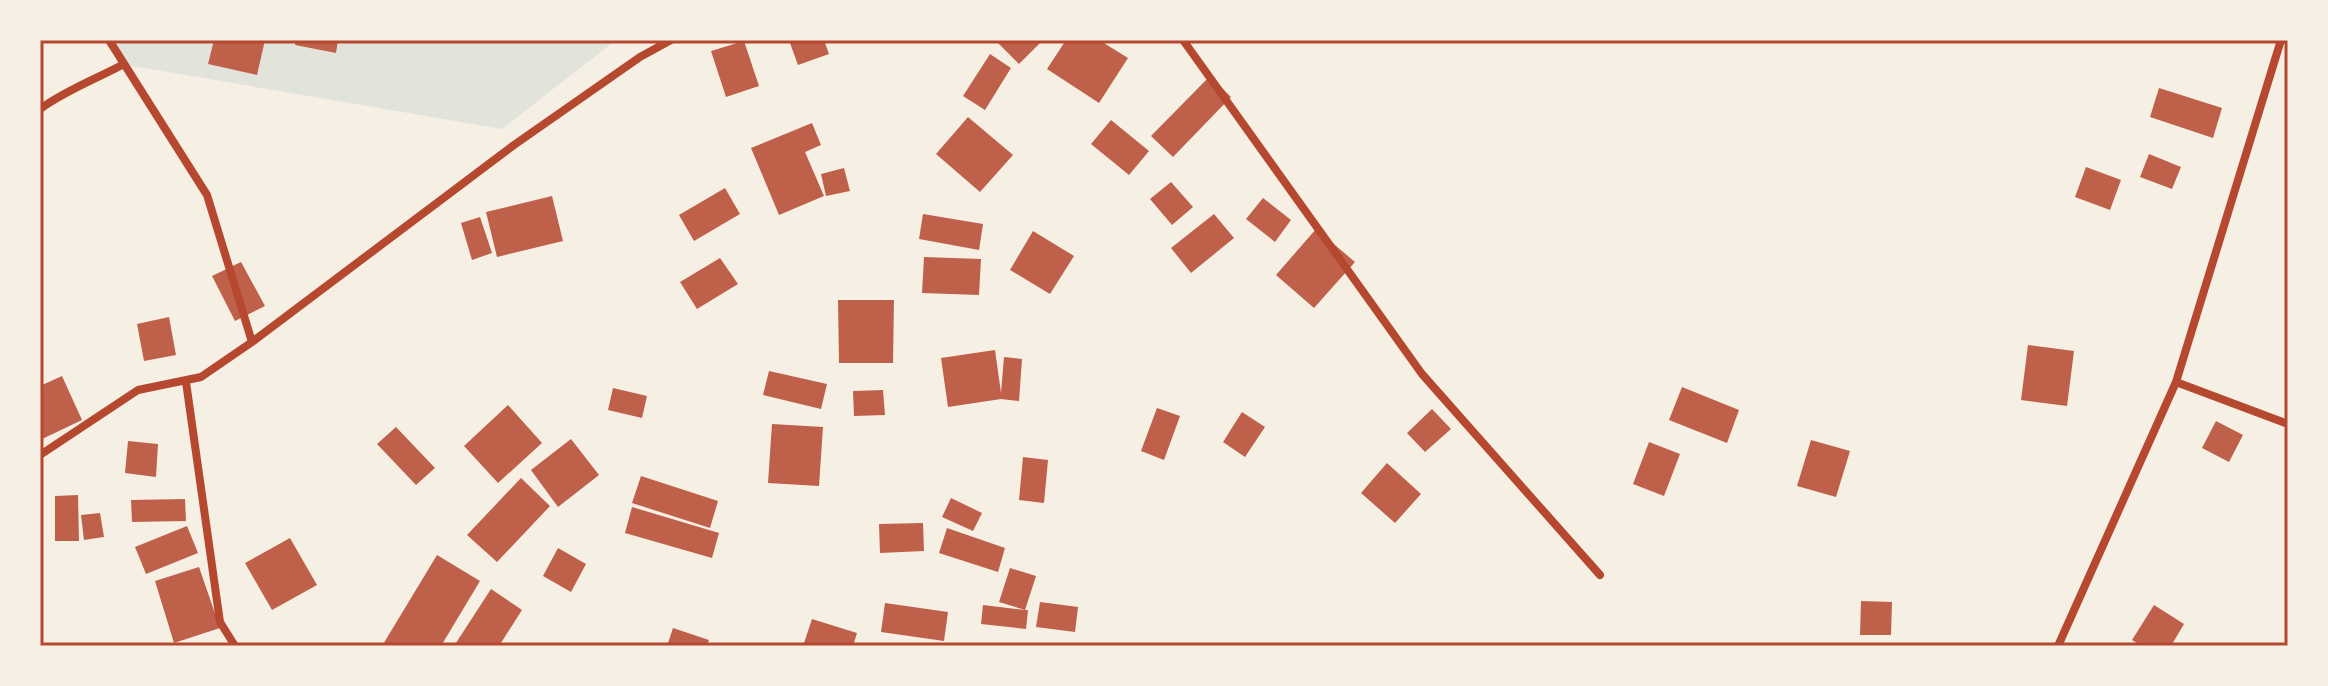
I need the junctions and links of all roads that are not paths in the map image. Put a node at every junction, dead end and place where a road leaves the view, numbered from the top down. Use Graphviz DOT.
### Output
graph roads {
  1 [pos="109,40"];
  2 [pos="671,40"];
  3 [pos="1183,40"];
  4 [pos="2281,40"];
  5 [pos="124,64"];
  6 [pos="40,109"];
  7 [pos="252,342"];
  8 [pos="186,382"];
  9 [pos="2176,382"];
  10 [pos="2288,424"];
  11 [pos="40,455"];
  12 [pos="1600,575"];
  13 [pos="235,646"];
  14 [pos="2058,646"];
  1 -- 5 [label="street"];
  2 -- 7 [label="street"];
  3 -- 12 [label="street"];
  4 -- 9 [label="street"];
  5 -- 6 [label="street"];
  5 -- 7 [label="street"];
  7 -- 8 [label="street"];
  8 -- 11 [label="street"];
  8 -- 13 [label="street"];
  9 -- 10 [label="street"];
  9 -- 14 [label="street"];
}
